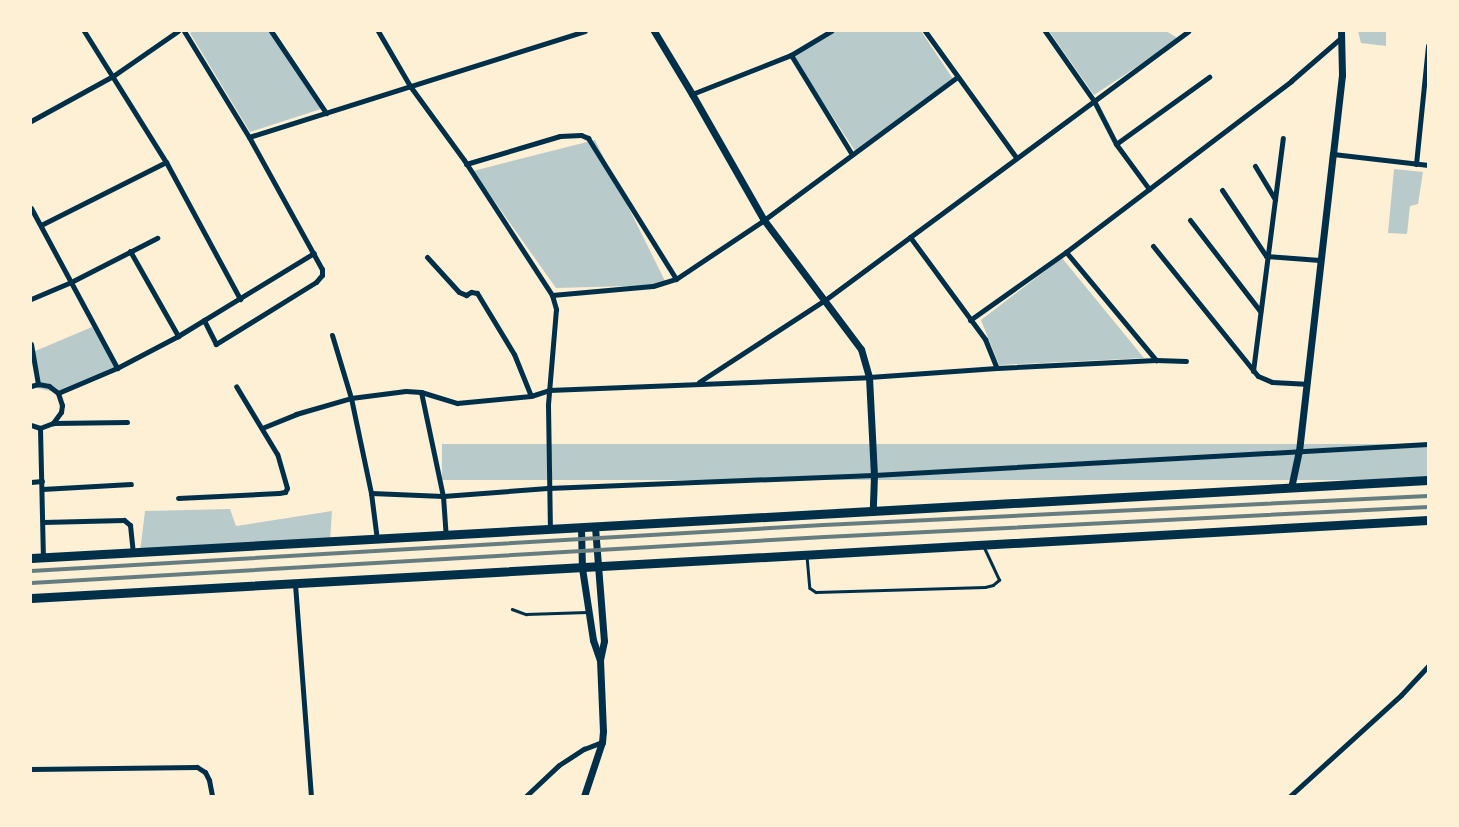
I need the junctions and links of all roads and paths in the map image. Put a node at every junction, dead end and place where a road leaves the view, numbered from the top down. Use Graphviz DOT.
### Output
graph roads {
  1 [pos="84,31"];
  2 [pos="178,31"];
  3 [pos="184,31"];
  4 [pos="271,31"];
  5 [pos="378,31"];
  6 [pos="585,31"];
  7 [pos="654,31"];
  8 [pos="832,31"];
  9 [pos="925,31"];
  10 [pos="1046,31"];
  11 [pos="1187,32"];
  12 [pos="1342,34"];
  13 [pos="1428,46"];
  14 [pos="790,55"];
  15 [pos="113,76"];
  16 [pos="957,77"];
  17 [pos="1209,77"];
  18 [pos="410,86"];
  19 [pos="692,94"];
  20 [pos="1094,101"];
  21 [pos="326,113"];
  22 [pos="31,122"];
  23 [pos="249,137"];
  24 [pos="1283,138"];
  25 [pos="1116,144"];
  26 [pos="851,153"];
  27 [pos="1333,154"];
  28 [pos="1016,157"];
  29 [pos="166,162"];
  30 [pos="466,164"];
  31 [pos="1416,164"];
  32 [pos="1255,166"];
  33 [pos="1428,166"];
  34 [pos="1149,189"];
  35 [pos="1222,190"];
  36 [pos="1275,199"];
  37 [pos="31,208"];
  38 [pos="764,220"];
  39 [pos="1190,220"];
  40 [pos="41,225"];
  41 [pos="910,237"];
  42 [pos="157,238"];
  43 [pos="1153,246"];
  44 [pos="130,251"];
  45 [pos="1066,252"];
  46 [pos="314,253"];
  47 [pos="1266,256"];
  48 [pos="427,257"];
  49 [pos="1320,260"];
  50 [pos="676,279"];
  51 [pos="71,282"];
  52 [pos="552,295"];
  53 [pos="31,299"];
  54 [pos="240,299"];
  55 [pos="825,300"];
  56 [pos="1260,312"];
  57 [pos="204,320"];
  58 [pos="970,320"];
  59 [pos="332,335"];
  60 [pos="178,336"];
  61 [pos="31,344"];
  62 [pos="1156,360"];
  63 [pos="1186,361"];
  64 [pos="117,368"];
  65 [pos="996,368"];
  66 [pos="1253,371"];
  67 [pos="869,377"];
  68 [pos="699,382"];
  69 [pos="38,384"];
  70 [pos="1305,384"];
  71 [pos="31,386"];
  72 [pos="236,386"];
  73 [pos="549,390"];
  74 [pos="421,392"];
  75 [pos="58,393"];
  76 [pos="531,396"];
  77 [pos="351,398"];
  78 [pos="127,422"];
  79 [pos="53,423"];
  80 [pos="31,425"];
  81 [pos="40,428"];
  82 [pos="262,428"];
  83 [pos="1428,444"];
  84 [pos="1299,451"];
  85 [pos="874,475"];
  86 [pos="1428,480"];
  87 [pos="42,481"];
  88 [pos="31,482"];
  89 [pos="132,484"];
  90 [pos="548,488"];
  91 [pos="1291,488"];
  92 [pos="42,489"];
  93 [pos="371,493"];
  94 [pos="443,496"];
  95 [pos="178,498"];
  96 [pos="873,512"];
  97 [pos="1428,520"];
  98 [pos="43,522"];
  99 [pos="595,527"];
  100 [pos="550,528"];
  101 [pos="581,528"];
  102 [pos="446,536"];
  103 [pos="377,540"];
  104 [pos="983,545"];
  105 [pos="133,552"];
  106 [pos="807,555"];
  107 [pos="43,557"];
  108 [pos="31,558"];
  109 [pos="598,567"];
  110 [pos="582,568"];
  111 [pos="295,584"];
  112 [pos="31,598"];
  113 [pos="512,609"];
  114 [pos="589,612"];
  115 [pos="600,660"];
  116 [pos="1428,666"];
  117 [pos="602,742"];
  118 [pos="31,769"];
  119 [pos="212,796"];
  120 [pos="311,796"];
  121 [pos="526,796"];
  122 [pos="584,796"];
  123 [pos="1290,796"];
  1 -- 15 [label="street"];
  2 -- 15 [label="street"];
  3 -- 23 [label="street"];
  4 -- 21 [label="street"];
  5 -- 18 [label="street"];
  6 -- 18 [label="street"];
  7 -- 19 [label="street"];
  8 -- 14 [label="street"];
  9 -- 16 [label="street"];
  10 -- 20 [label="street"];
  11 -- 20 [label="street"];
  12 -- 27 [label="street"];
  12 -- 34 [label="street"];
  13 -- 31 [label="street"];
  14 -- 19 [label="street"];
  14 -- 26 [label="street"];
  15 -- 22 [label="street"];
  15 -- 29 [label="street"];
  16 -- 26 [label="street"];
  16 -- 28 [label="street"];
  17 -- 25 [label="street"];
  18 -- 21 [label="street"];
  18 -- 30 [label="street"];
  19 -- 38 [label="street"];
  20 -- 25 [label="street"];
  20 -- 28 [label="street"];
  21 -- 23 [label="street"];
  23 -- 46 [label="street"];
  24 -- 36 [label="street"];
  25 -- 34 [label="street"];
  26 -- 38 [label="street"];
  27 -- 31 [label="street"];
  27 -- 49 [label="street"];
  28 -- 41 [label="street"];
  29 -- 40 [label="street"];
  29 -- 54 [label="street"];
  30 -- 50 [label="street"];
  30 -- 52 [label="street"];
  31 -- 33 [label="street"];
  32 -- 36 [label="street"];
  34 -- 45 [label="street"];
  35 -- 47 [label="street"];
  36 -- 47 [label="street"];
  37 -- 40 [label="street"];
  38 -- 50 [label="street"];
  38 -- 55 [label="street"];
  39 -- 56 [label="street"];
  40 -- 51 [label="street"];
  41 -- 55 [label="street"];
  41 -- 58 [label="street"];
  42 -- 44 [label="street"];
  43 -- 66 [label="street"];
  44 -- 51 [label="street"];
  44 -- 60 [label="street"];
  45 -- 58 [label="street"];
  45 -- 62 [label="street"];
  46 -- 54 [label="street"];
  46 -- 57 [label="street"];
  47 -- 49 [label="street"];
  47 -- 56 [label="street"];
  48 -- 76 [label="street"];
  49 -- 70 [label="street"];
  50 -- 52 [label="street"];
  51 -- 53 [label="street"];
  51 -- 64 [label="street"];
  52 -- 73 [label="street"];
  54 -- 57 [label="street"];
  55 -- 67 [label="street"];
  55 -- 68 [label="street"];
  56 -- 66 [label="street"];
  57 -- 60 [label="street"];
  58 -- 65 [label="street"];
  59 -- 77 [label="street"];
  60 -- 64 [label="street"];
  61 -- 69 [label="street"];
  62 -- 63 [label="street"];
  62 -- 65 [label="street"];
  64 -- 75 [label="street"];
  65 -- 67 [label="street"];
  66 -- 70 [label="street"];
  67 -- 68 [label="street"];
  67 -- 85 [label="street"];
  68 -- 73 [label="street"];
  69 -- 71 [label="street"];
  69 -- 75 [label="street"];
  70 -- 84 [label="street"];
  72 -- 82 [label="street"];
  73 -- 76 [label="street"];
  73 -- 90 [label="street"];
  74 -- 76 [label="street"];
  74 -- 77 [label="street"];
  74 -- 94 [label="street"];
  75 -- 79 [label="street"];
  77 -- 82 [label="street"];
  77 -- 93 [label="street"];
  78 -- 79 [label="street"];
  79 -- 81 [label="street"];
  80 -- 81 [label="street"];
  81 -- 87 [label="street"];
  82 -- 95 [label="street"];
  83 -- 84 [label="street"];
  84 -- 85 [label="street"];
  84 -- 91 [label="street"];
  85 -- 90 [label="street"];
  85 -- 96 [label="street"];
  86 -- 91 [label="highway"];
  87 -- 88 [label="street"];
  87 -- 92 [label="street"];
  89 -- 92 [label="street"];
  90 -- 94 [label="street"];
  90 -- 100 [label="street"];
  91 -- 96 [label="highway"];
  92 -- 98 [label="street"];
  93 -- 94 [label="street"];
  93 -- 103 [label="street"];
  94 -- 102 [label="street"];
  96 -- 99 [label="highway"];
  97 -- 104 [label="highway"];
  98 -- 105 [label="street"];
  98 -- 107 [label="street"];
  99 -- 101 [label="highway"];
  99 -- 109 [label="street"];
  100 -- 101 [label="highway"];
  100 -- 102 [label="highway"];
  101 -- 110 [label="street"];
  102 -- 103 [label="highway"];
  103 -- 105 [label="highway"];
  104 -- 106 [label="highway"];
  104 -- 106 [label="lane"];
  105 -- 107 [label="highway"];
  106 -- 109 [label="highway"];
  107 -- 108 [label="highway"];
  109 -- 110 [label="highway"];
  109 -- 115 [label="street"];
  110 -- 111 [label="highway"];
  110 -- 114 [label="street"];
  111 -- 112 [label="highway"];
  111 -- 120 [label="street"];
  113 -- 114 [label="lane"];
  114 -- 115 [label="street"];
  115 -- 117 [label="street"];
  116 -- 123 [label="street"];
  117 -- 121 [label="street"];
  117 -- 122 [label="street"];
  118 -- 119 [label="street"];
}
